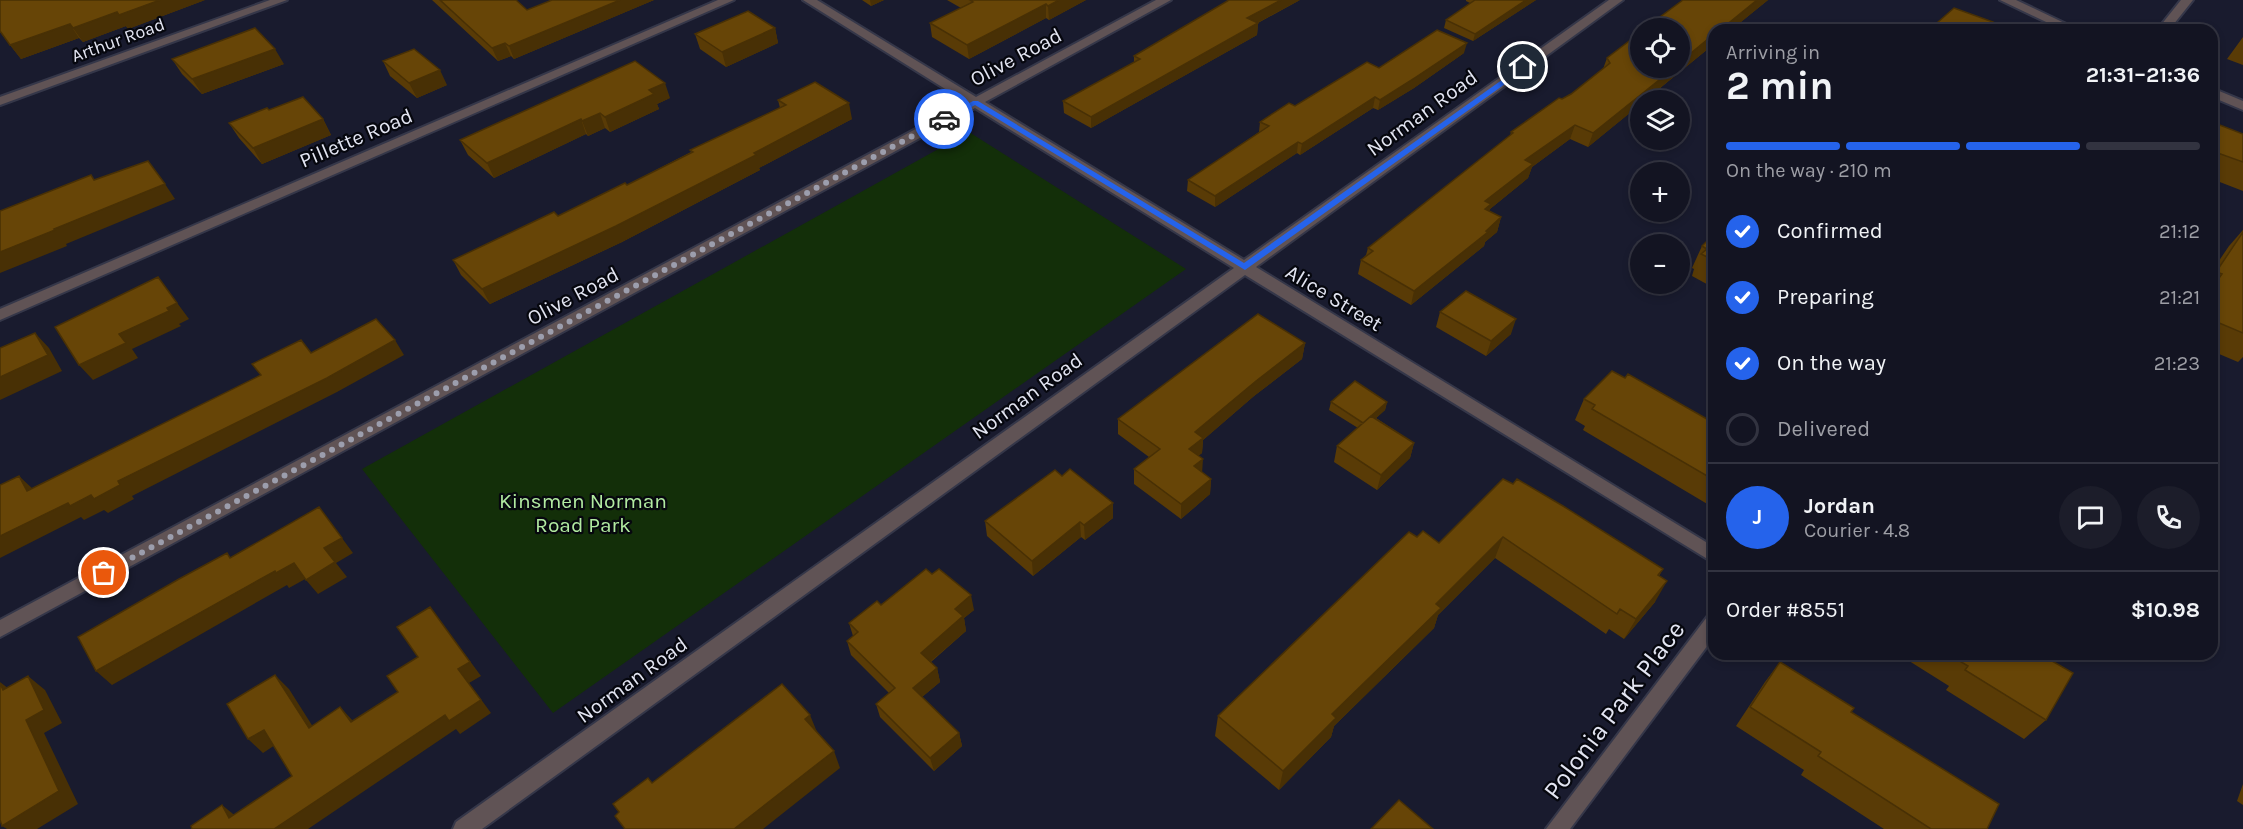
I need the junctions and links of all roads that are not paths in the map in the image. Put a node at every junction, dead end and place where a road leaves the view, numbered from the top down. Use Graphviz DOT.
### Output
graph roads {
  1 [pos="281,0"];
  2 [pos="728,0"];
  3 [pos="809,0"];
  4 [pos="1165,0"];
  5 [pos="1617,0"];
  6 [pos="2006,0"];
  7 [pos="2187,0"];
  8 [pos="2060,24"];
  9 [pos="2168,24"];
  10 [pos="2218,95"];
  11 [pos="0,101"];
  12 [pos="976,102"];
  13 [pos="2243,106"];
  14 [pos="1245,267"];
  15 [pos="0,315"];
  16 [pos="1708,552"];
  17 [pos="0,629"];
  18 [pos="1708,631"];
  19 [pos="464,829"];
  20 [pos="1557,829"];
  1 -- 11 [label="street, Arthur Road"];
  2 -- 15 [label="street, Pillette Road"];
  3 -- 12 [label="street, Alice Street"];
  4 -- 12 [label="street, Olive Road"];
  5 -- 14 [label="street, Norman Road"];
  6 -- 8 [label="street"];
  7 -- 9 [label="street"];
  10 -- 13 [label="street"];
  12 -- 14 [label="street, Alice Street"];
  12 -- 17 [label="street, Olive Road"];
  14 -- 16 [label="street, Alice Street"];
  14 -- 19 [label="street, Norman Road"];
  18 -- 20 [label="street, Polonia Park Place"];
}
